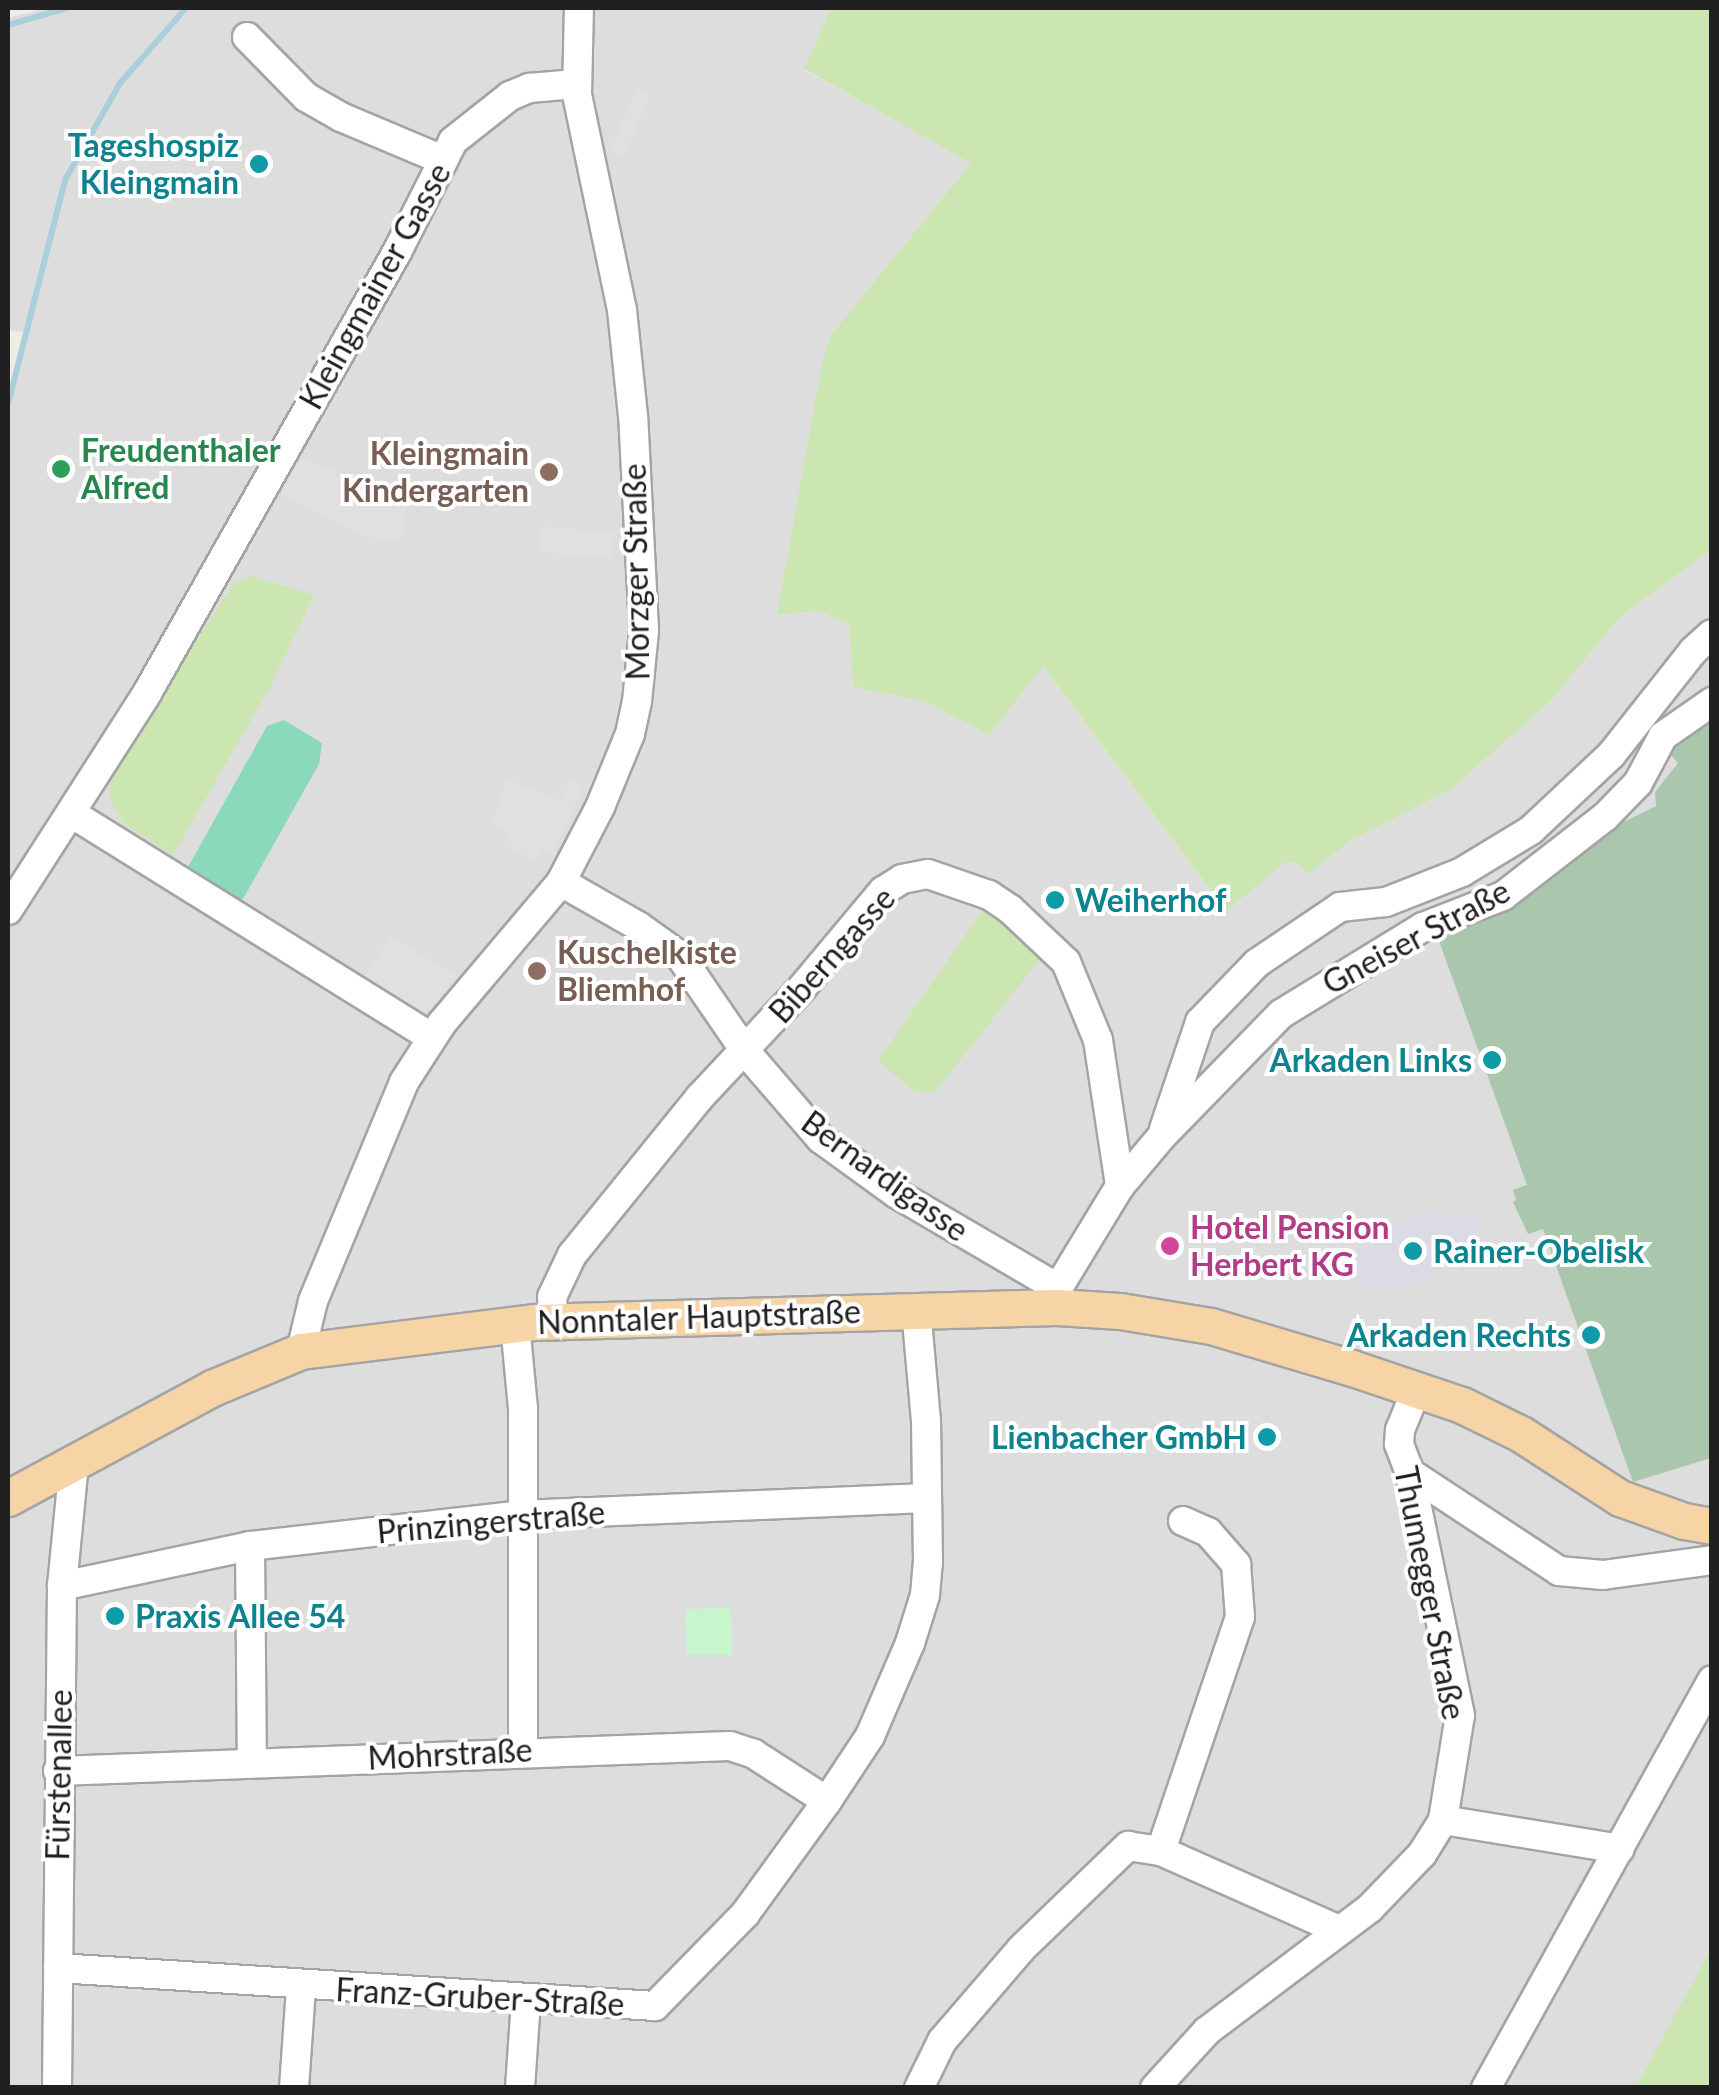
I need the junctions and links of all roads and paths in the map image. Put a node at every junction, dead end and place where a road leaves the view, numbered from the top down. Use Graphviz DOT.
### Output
graph roads {
  1 [pos="580,8"];
  2 [pos="247,36"];
  3 [pos="576,84"];
  4 [pos="443,160"];
  5 [pos="1712,634"];
  6 [pos="1712,702"];
  7 [pos="70,813"];
  8 [pos="561,882"];
  9 [pos="8,910"];
  10 [pos="432,1037"];
  11 [pos="745,1051"];
  12 [pos="1162,1136"];
  13 [pos="1120,1186"];
  14 [pos="1057,1298"];
  15 [pos="916,1309"];
  16 [pos="553,1321"];
  17 [pos="516,1324"];
  18 [pos="301,1351"];
  19 [pos="1416,1391"];
  20 [pos="74,1462"];
  21 [pos="1410,1473"];
  22 [pos="8,1498"];
  23 [pos="925,1498"];
  24 [pos="522,1515"];
  25 [pos="1183,1522"];
  26 [pos="1712,1526"];
  27 [pos="250,1546"];
  28 [pos="1712,1560"];
  29 [pos="62,1586"];
  30 [pos="1712,1680"];
  31 [pos="523,1751"];
  32 [pos="252,1762"];
  33 [pos="58,1772"];
  34 [pos="827,1802"];
  35 [pos="1443,1820"];
  36 [pos="1620,1848"];
  37 [pos="1161,1851"];
  38 [pos="1340,1930"];
  39 [pos="58,1968"];
  40 [pos="301,1987"];
  41 [pos="526,2000"];
  42 [pos="57,2088"];
  43 [pos="294,2088"];
  44 [pos="520,2088"];
  45 [pos="919,2088"];
  46 [pos="1155,2088"];
  47 [pos="1486,2088"];
  1 -- 3 [label="street, Morzger Straße"];
  2 -- 4 [label="street"];
  3 -- 4 [label="street, Kleingmainer Gasse"];
  3 -- 8 [label="street, Morzger Straße"];
  4 -- 7 [label="street, Kleingmainer Gasse"];
  5 -- 12 [label="street, Gneiser Straße"];
  6 -- 12 [label="street, Gneiser Straße"];
  7 -- 9 [label="street, Kleingmainer Gasse"];
  7 -- 10 [label="street"];
  8 -- 10 [label="street, Morzger Straße"];
  8 -- 11 [label="street, Bernardigasse"];
  10 -- 18 [label="street, Morzger Straße"];
  11 -- 13 [label="street, Biberngasse"];
  11 -- 14 [label="street, Bernardigasse"];
  11 -- 16 [label="street, Biberngasse"];
  12 -- 13 [label="street, Gneiser Straße"];
  13 -- 14 [label="street, Gneiser Straße"];
  14 -- 15 [label="main road, Nonntaler Hauptstraße"];
  14 -- 19 [label="main road, Nonntaler Hauptstraße"];
  15 -- 16 [label="main road, Nonntaler Hauptstraße"];
  15 -- 23 [label="street, Franz-Gruber-Straße"];
  16 -- 17 [label="main road, Nonntaler Hauptstraße"];
  17 -- 18 [label="main road, Nonntaler Hauptstraße"];
  17 -- 24 [label="street"];
  18 -- 20 [label="main road, Nonntaler Hauptstraße"];
  19 -- 21 [label="street, Thumegger Straße"];
  19 -- 26 [label="main road, Nonntaler Hauptstraße"];
  20 -- 22 [label="main road, Nonntaler Hauptstraße"];
  20 -- 29 [label="street, Fürstenallee"];
  21 -- 28 [label="street"];
  21 -- 35 [label="street, Thumegger Straße"];
  23 -- 24 [label="street, Prinzingerstraße"];
  23 -- 34 [label="street, Franz-Gruber-Straße"];
  24 -- 27 [label="street, Prinzingerstraße"];
  24 -- 31 [label="street"];
  25 -- 37 [label="street"];
  27 -- 29 [label="street, Prinzingerstraße"];
  27 -- 32 [label="street"];
  29 -- 33 [label="street, Fürstenallee"];
  30 -- 36 [label="street"];
  31 -- 32 [label="street, Mohrstraße"];
  31 -- 34 [label="street, Mohrstraße"];
  32 -- 33 [label="street, Mohrstraße"];
  33 -- 39 [label="street, Fürstenallee"];
  34 -- 41 [label="street, Franz-Gruber-Straße"];
  35 -- 36 [label="street"];
  35 -- 38 [label="street, Thumegger Straße"];
  36 -- 47 [label="street"];
  37 -- 38 [label="street"];
  37 -- 45 [label="street"];
  38 -- 46 [label="street, Thumegger Straße"];
  39 -- 40 [label="street, Franz-Gruber-Straße"];
  39 -- 42 [label="street, Fürstenallee"];
  40 -- 41 [label="street, Franz-Gruber-Straße"];
  40 -- 43 [label="street, Franz-Gruber-Straße"];
  41 -- 44 [label="street"];
}
